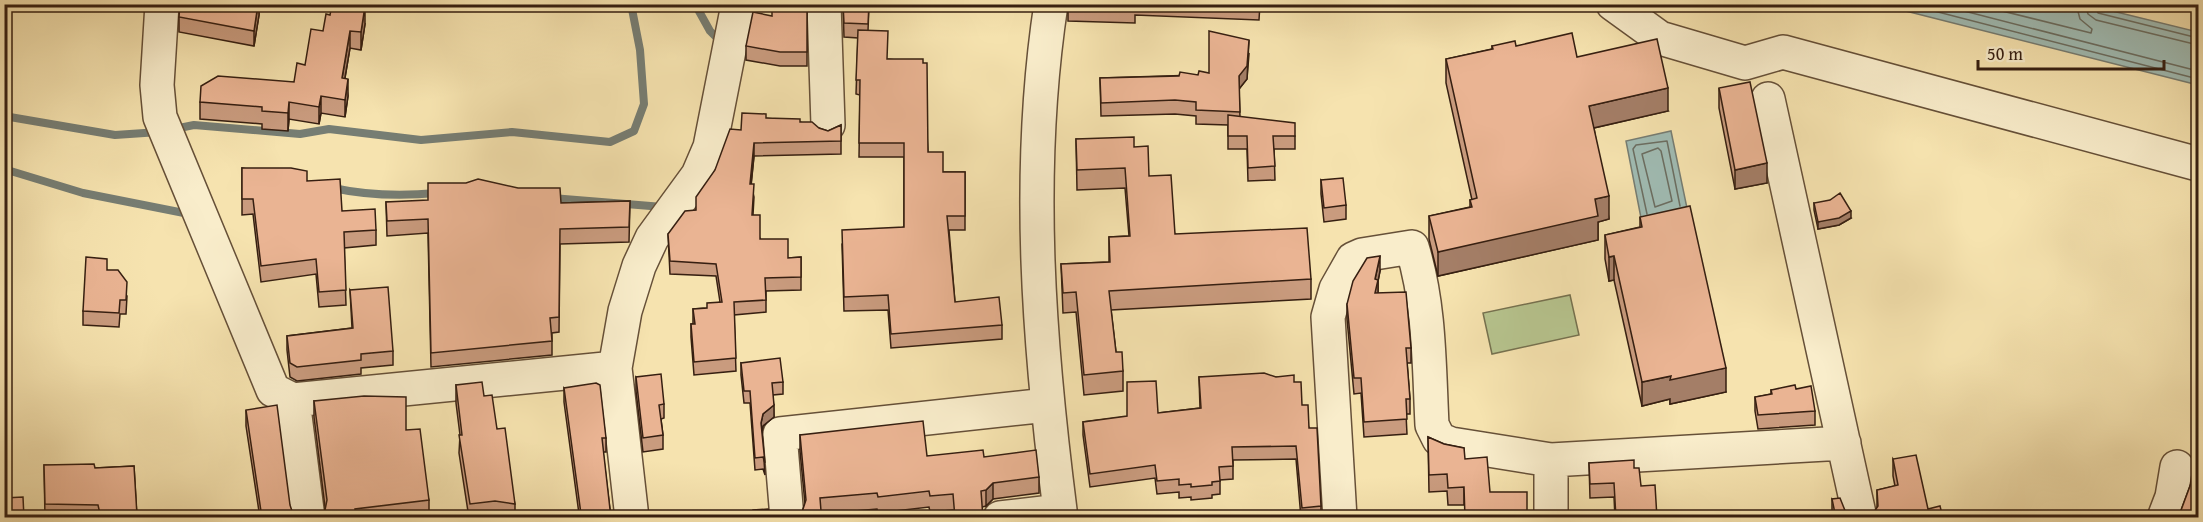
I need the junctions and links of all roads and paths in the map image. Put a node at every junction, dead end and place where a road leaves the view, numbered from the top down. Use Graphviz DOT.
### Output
graph roads {
  1 [pos="162,4"];
  2 [pos="742,4"];
  3 [pos="824,4"];
  4 [pos="1613,4"];
  5 [pos="1047,8"];
  6 [pos="1768,99"];
  7 [pos="828,125"];
  8 [pos="2199,164"];
  9 [pos="615,368"];
  10 [pos="293,400"];
  11 [pos="1047,405"];
  12 [pos="1844,443"];
  13 [pos="1551,460"];
  14 [pos="2177,467"];
  15 [pos="1061,514"];
  16 [pos="308,518"];
  17 [pos="632,518"];
  18 [pos="787,518"];
  19 [pos="1000,518"];
  20 [pos="1340,518"];
  21 [pos="1551,518"];
  22 [pos="1860,518"];
  23 [pos="2164,518"];
  1 -- 10 [label="street"];
  2 -- 9 [label="street"];
  3 -- 7 [label="street"];
  4 -- 8 [label="street"];
  5 -- 11 [label="street"];
  6 -- 12 [label="street"];
  9 -- 10 [label="street"];
  9 -- 17 [label="street"];
  10 -- 16 [label="street"];
  11 -- 15 [label="street"];
  11 -- 18 [label="street"];
  12 -- 13 [label="street"];
  12 -- 22 [label="street"];
  13 -- 20 [label="street"];
  13 -- 21 [label="street"];
  14 -- 23 [label="street"];
  15 -- 19 [label="street"];
}
